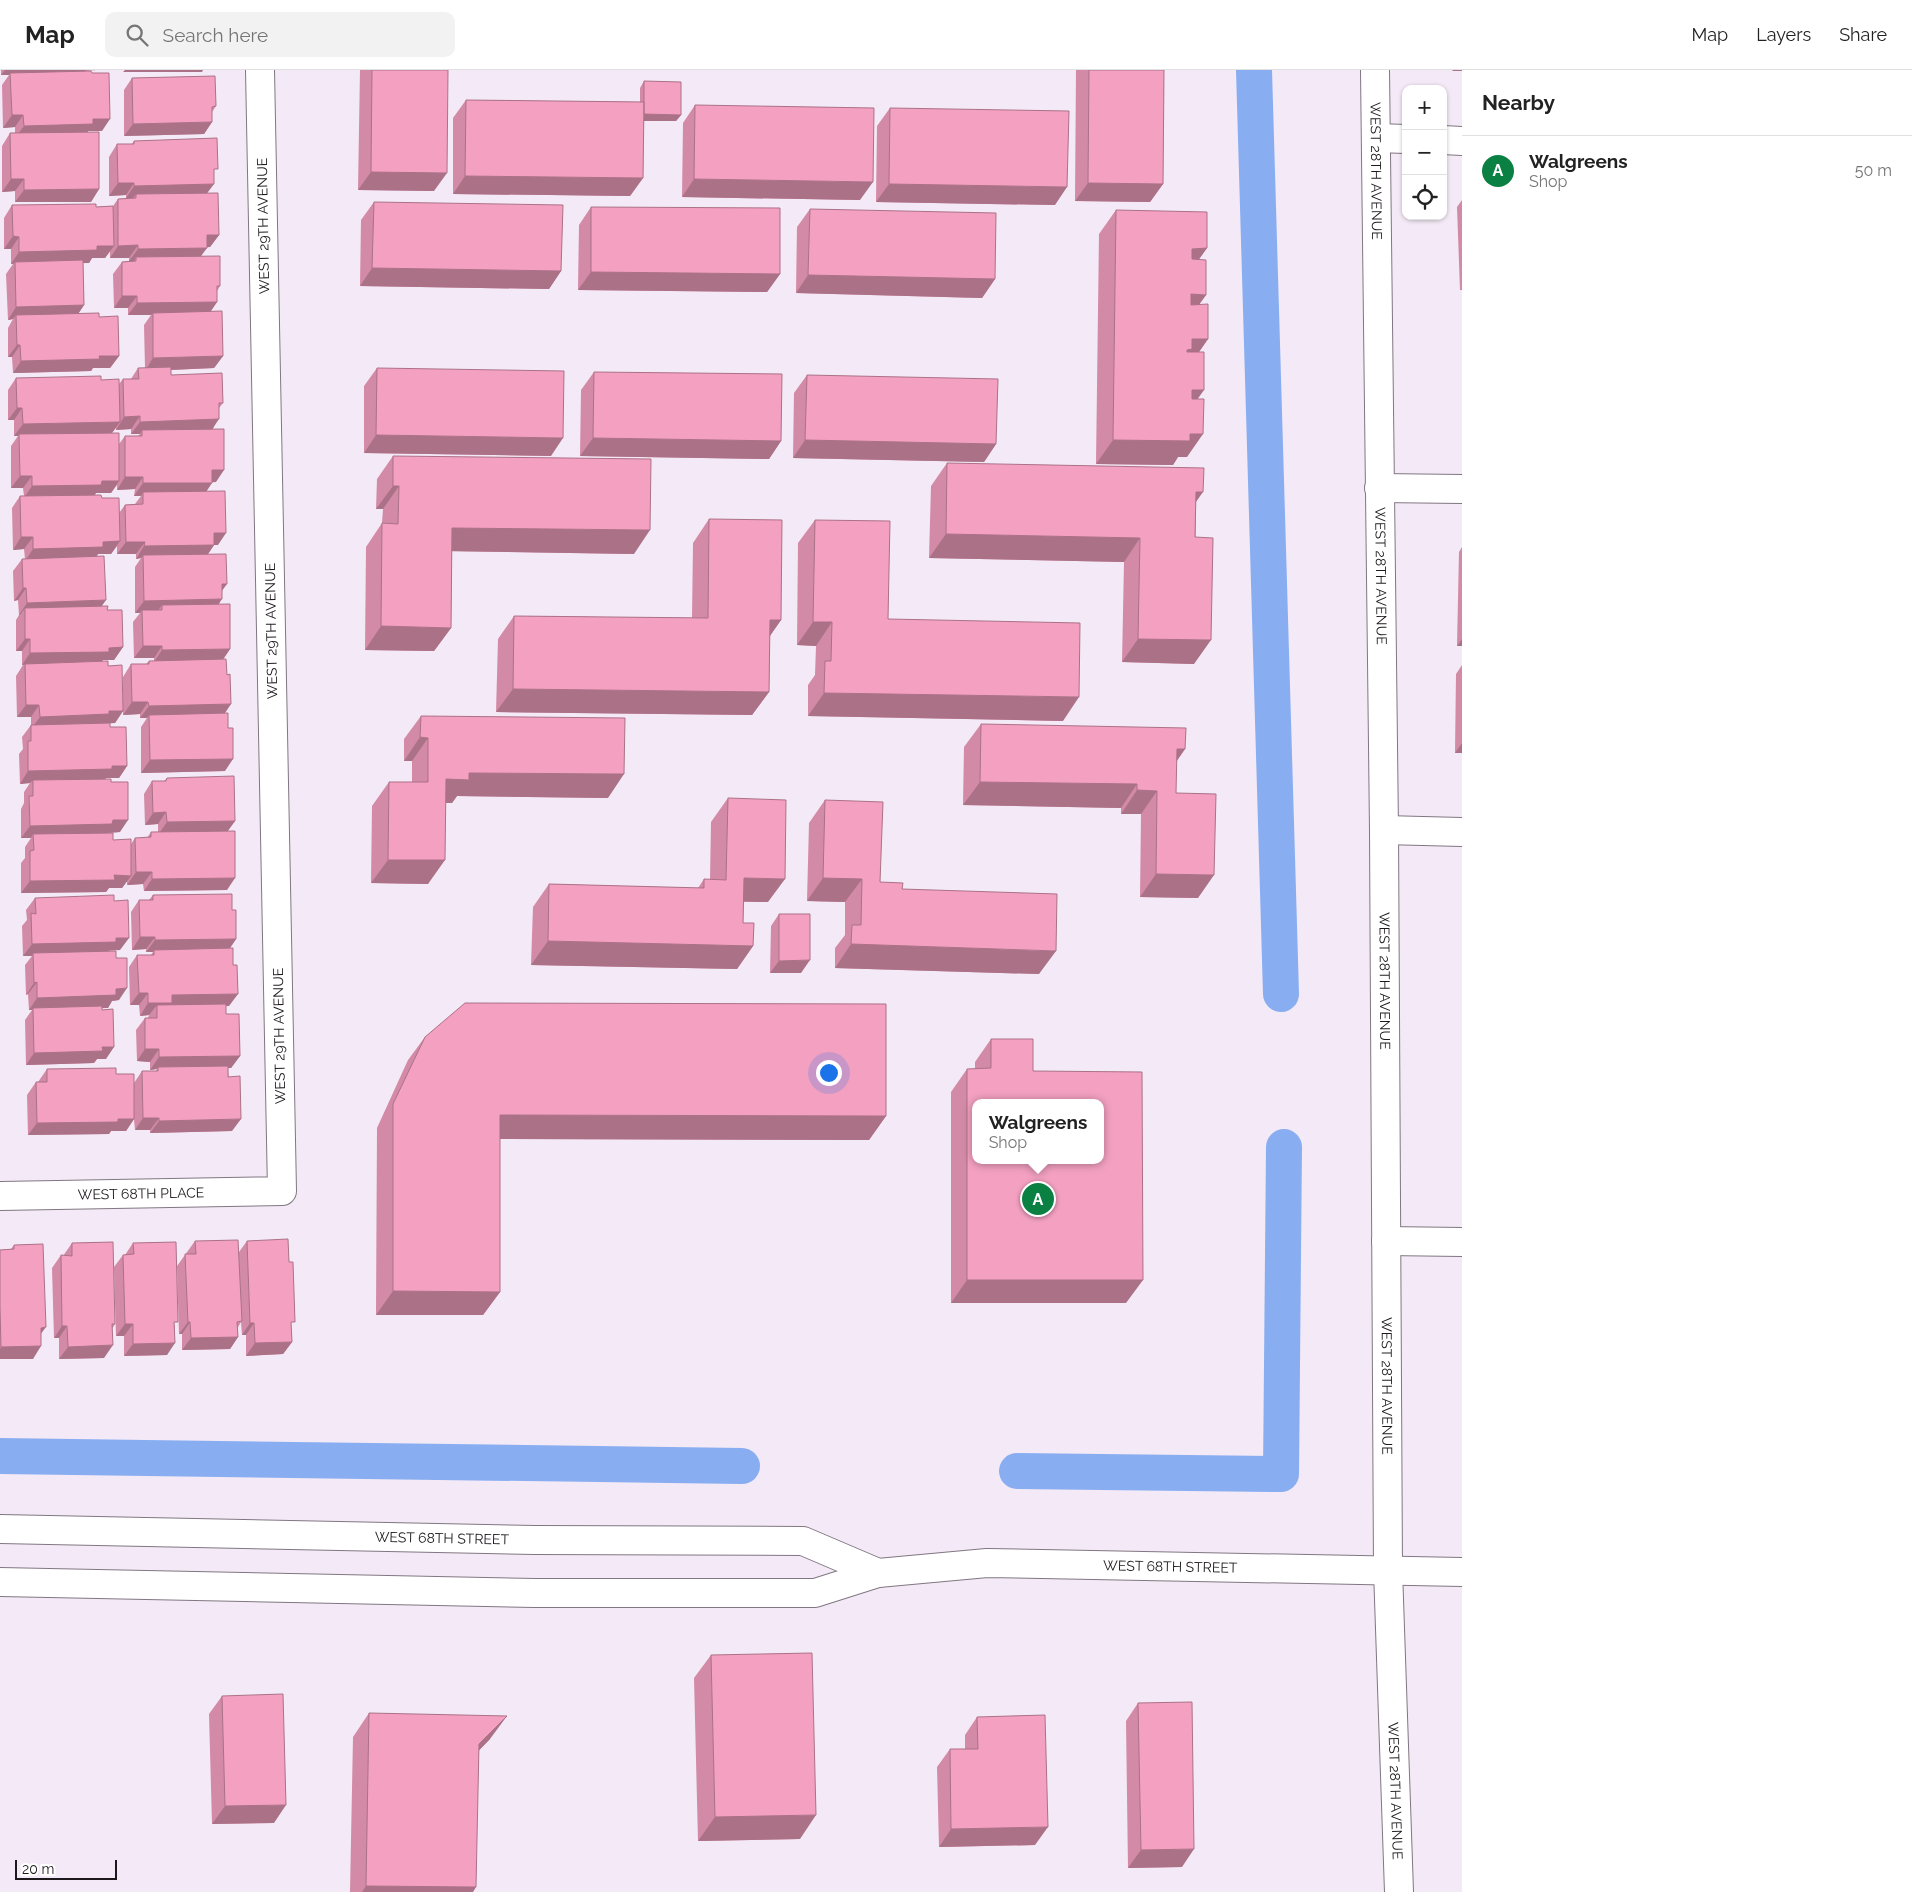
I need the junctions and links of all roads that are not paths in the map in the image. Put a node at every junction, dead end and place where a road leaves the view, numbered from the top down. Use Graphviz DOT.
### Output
graph roads {
  1 [pos="260,70"];
  2 [pos="1375,70"];
  3 [pos="1377,138"];
  4 [pos="1402,139"];
  5 [pos="1447,140"];
  6 [pos="1462,140"];
  7 [pos="1379,488"];
  8 [pos="1462,489"];
  9 [pos="1384,830"];
  10 [pos="1462,832"];
  11 [pos="282,1191"];
  12 [pos="0,1196"];
  13 [pos="1386,1241"];
  14 [pos="1462,1242"];
  15 [pos="0,1529"];
  16 [pos="1388,1570"];
  17 [pos="1462,1572"];
  18 [pos="878,1573"];
  19 [pos="0,1582"];
  20 [pos="1400,1892"];
  1 -- 11 [label="main road, WEST 29TH AVENUE"];
  2 -- 3 [label="main road, WEST 28TH AVENUE"];
  3 -- 4 [label="main road"];
  3 -- 7 [label="main road, WEST 28TH AVENUE"];
  5 -- 6 [label="main road"];
  7 -- 8 [label="main road"];
  7 -- 9 [label="main road, WEST 28TH AVENUE"];
  9 -- 10 [label="main road"];
  9 -- 13 [label="main road, WEST 28TH AVENUE"];
  11 -- 12 [label="main road, WEST 68TH PLACE"];
  13 -- 14 [label="main road"];
  13 -- 16 [label="main road, WEST 28TH AVENUE"];
  15 -- 18 [label="main road, WEST 68TH STREET"];
  16 -- 17 [label="main road, WEST 68TH STREET"];
  16 -- 18 [label="main road, WEST 68TH STREET"];
  16 -- 20 [label="main road, WEST 28TH AVENUE"];
  18 -- 19 [label="main road, WEST 68TH STREET"];
}
